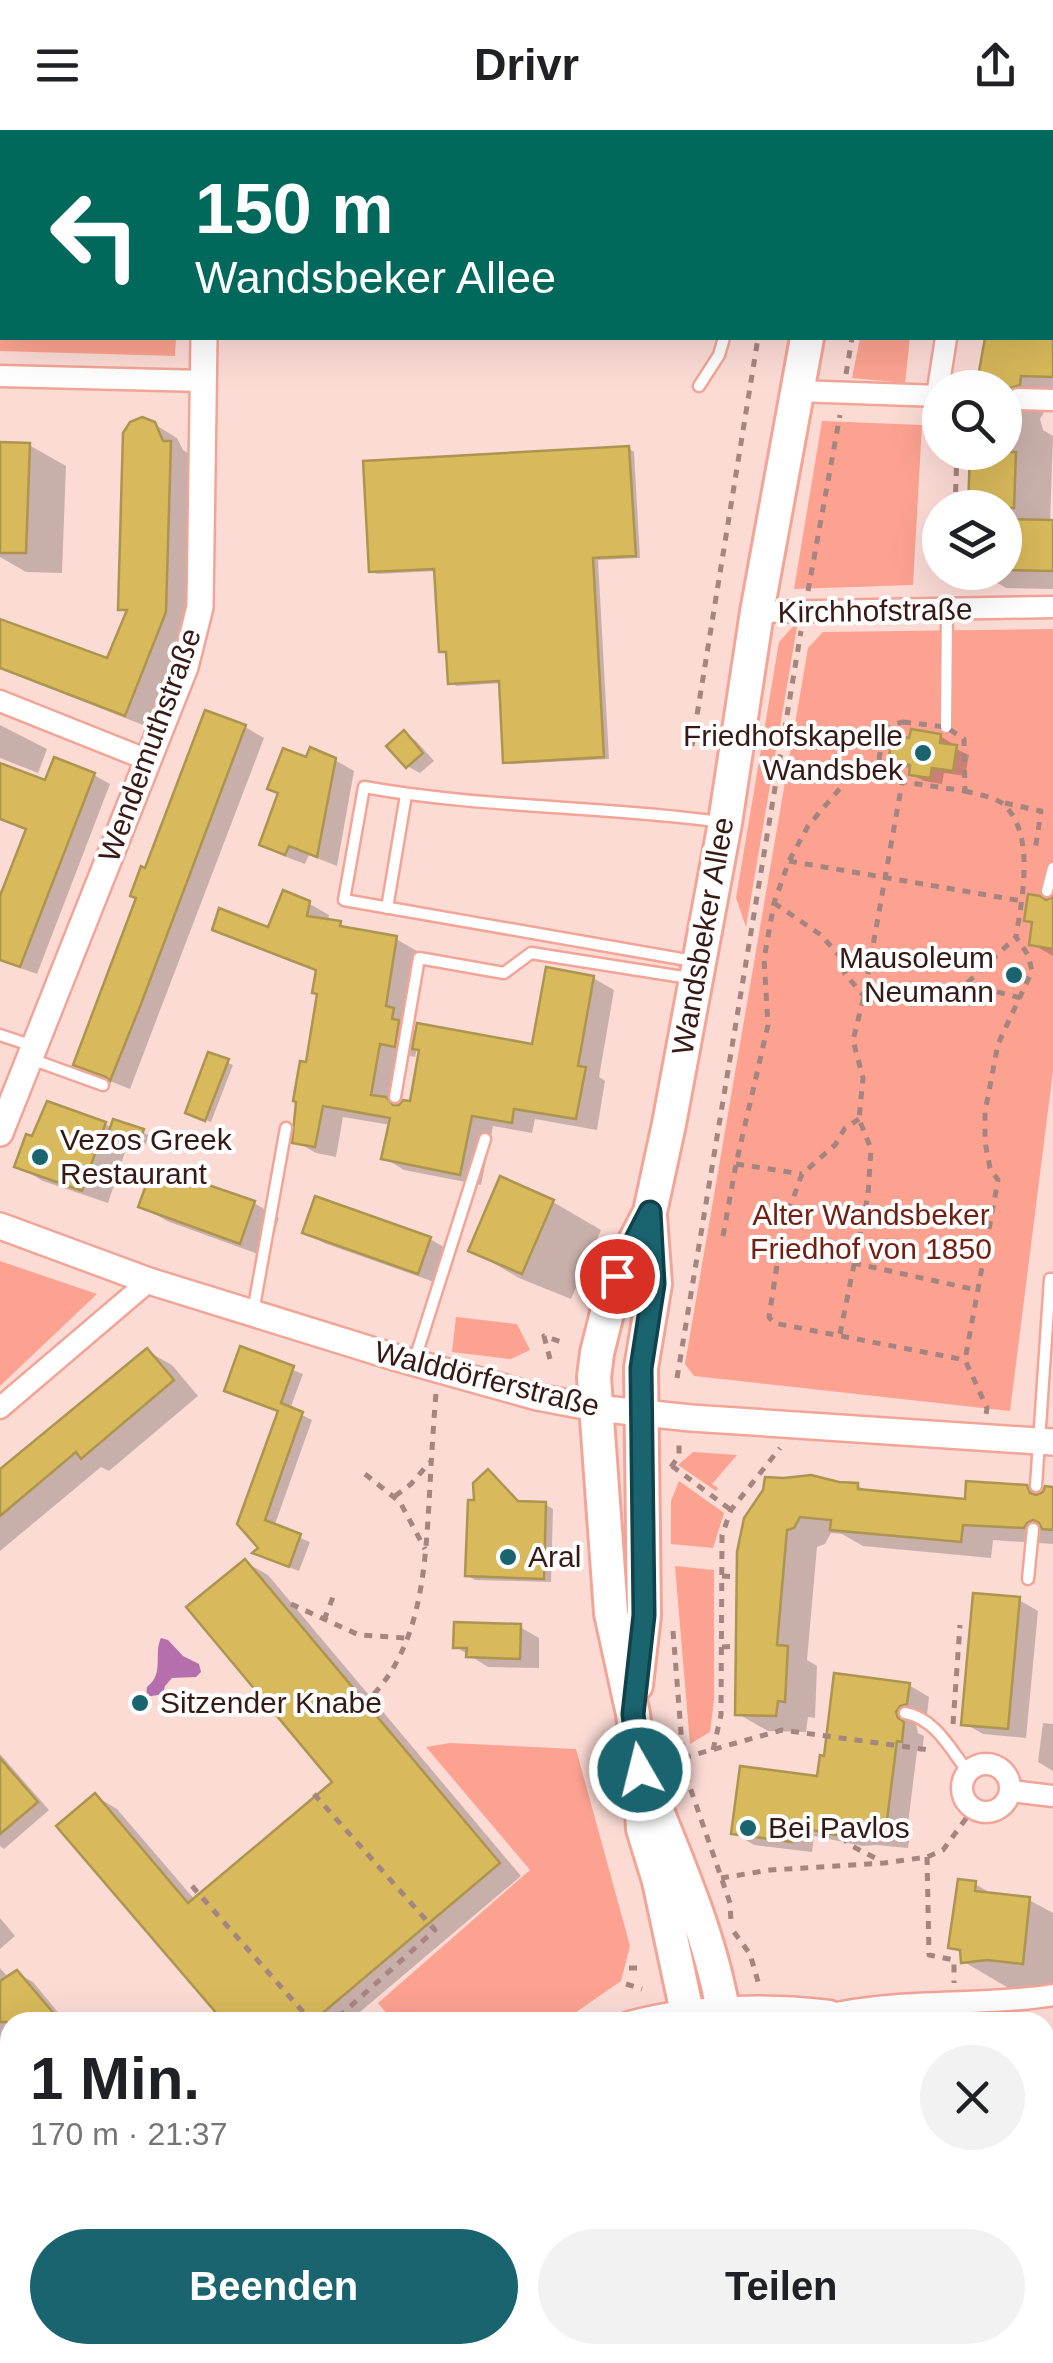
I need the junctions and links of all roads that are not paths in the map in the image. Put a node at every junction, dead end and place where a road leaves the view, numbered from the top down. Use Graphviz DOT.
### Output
graph roads {
  1 [pos="204,340"];
  2 [pos="723,340"];
  3 [pos="807,340"];
  4 [pos="946,340"];
  5 [pos="942,370"];
  6 [pos="0,376"];
  7 [pos="63,377"];
  8 [pos="204,381"];
  9 [pos="700,386"];
  10 [pos="796,391"];
  11 [pos="922,395"];
  12 [pos="1022,398"];
  13 [pos="1053,400"];
  14 [pos="61,401"];
  15 [pos="1053,608"];
  16 [pos="948,610"];
  17 [pos="758,612"];
  18 [pos="0,702"];
  19 [pos="946,727"];
  20 [pos="148,760"];
  21 [pos="406,795"];
  22 [pos="724,822"];
  23 [pos="1053,868"];
  24 [pos="1048,891"];
  25 [pos="388,908"];
  26 [pos="697,971"];
  27 [pos="0,1036"];
  28 [pos="32,1052"];
  29 [pos="103,1085"];
  30 [pos="395,1097"];
  31 [pos="286,1128"];
  32 [pos="0,1133"];
  33 [pos="486,1139"];
  34 [pos="650,1212"];
  35 [pos="0,1226"];
  36 [pos="1053,1279"];
  37 [pos="149,1281"];
  38 [pos="253,1313"];
  39 [pos="426,1366"];
  40 [pos="0,1408"];
  41 [pos="595,1408"];
  42 [pos="641,1414"];
  43 [pos="1047,1441"];
  44 [pos="1036,1486"];
  45 [pos="1033,1529"];
  46 [pos="1028,1579"];
  47 [pos="906,1713"];
  48 [pos="633,1714"];
  49 [pos="640,1770"];
  50 [pos="968,1772"];
  51 [pos="1011,1791"];
  52 [pos="1053,1796"];
  53 [pos="1053,1995"];
  54 [pos="687,2012"];
  55 [pos="723,2012"];
  56 [pos="750,2012"];
  57 [pos="817,2012"];
  58 [pos="879,2012"];
  1 -- 8 [label="street, Wendemuthstraße"];
  2 -- 9 [label="lane"];
  3 -- 10 [label="main road, Wandsbeker Allee"];
  4 -- 5 [label="street"];
  6 -- 7 [label="street"];
  7 -- 8 [label="street"];
  7 -- 14 [label="street"];
  8 -- 20 [label="street, Wendemuthstraße"];
  10 -- 11 [label="street"];
  10 -- 17 [label="main road, Wandsbeker Allee"];
  12 -- 13 [label="street"];
  15 -- 16 [label="street, Kirchhofstraße"];
  16 -- 17 [label="street, Kirchhofstraße"];
  16 -- 19 [label="lane"];
  17 -- 22 [label="main road, Wandsbeker Allee"];
  18 -- 20 [label="street"];
  20 -- 28 [label="street, Wendemuthstraße"];
  21 -- 22 [label="lane"];
  21 -- 25 [label="lane"];
  21 -- 25 [label="lane"];
  22 -- 26 [label="main road, Wandsbeker Allee"];
  23 -- 24 [label="lane"];
  25 -- 26 [label="lane"];
  26 -- 30 [label="lane"];
  26 -- 34 [label="main road, Wandsbeker Allee"];
  27 -- 28 [label="lane"];
  28 -- 29 [label="lane"];
  28 -- 32 [label="street, Wendemuthstraße"];
  31 -- 38 [label="lane"];
  33 -- 39 [label="lane"];
  34 -- 41 [label="main road, Wandsbeker Allee"];
  34 -- 42 [label="main road"];
  35 -- 37 [label="street, Walddörferstraße"];
  36 -- 43 [label="lane"];
  37 -- 38 [label="street, Walddörferstraße"];
  37 -- 40 [label="street"];
  38 -- 39 [label="street, Walddörferstraße"];
  39 -- 41 [label="street, Walddörferstraße"];
  41 -- 42 [label="street, Walddörferstraße"];
  41 -- 48 [label="main road, Wandsbeker Allee"];
  42 -- 43 [label="street, Walddörferstraße"];
  42 -- 48 [label="main road"];
  43 -- 44 [label="lane"];
  45 -- 46 [label="lane"];
  47 -- 50 [label="lane"];
  48 -- 49 [label="main road"];
  49 -- 54 [label="main road"];
  49 -- 55 [label="main road"];
  50 -- 51 [label="street"];
  50 -- 51 [label="street"];
  51 -- 52 [label="street"];
  53 -- 58 [label="street"];
  56 -- 57 [label="street"];
}
